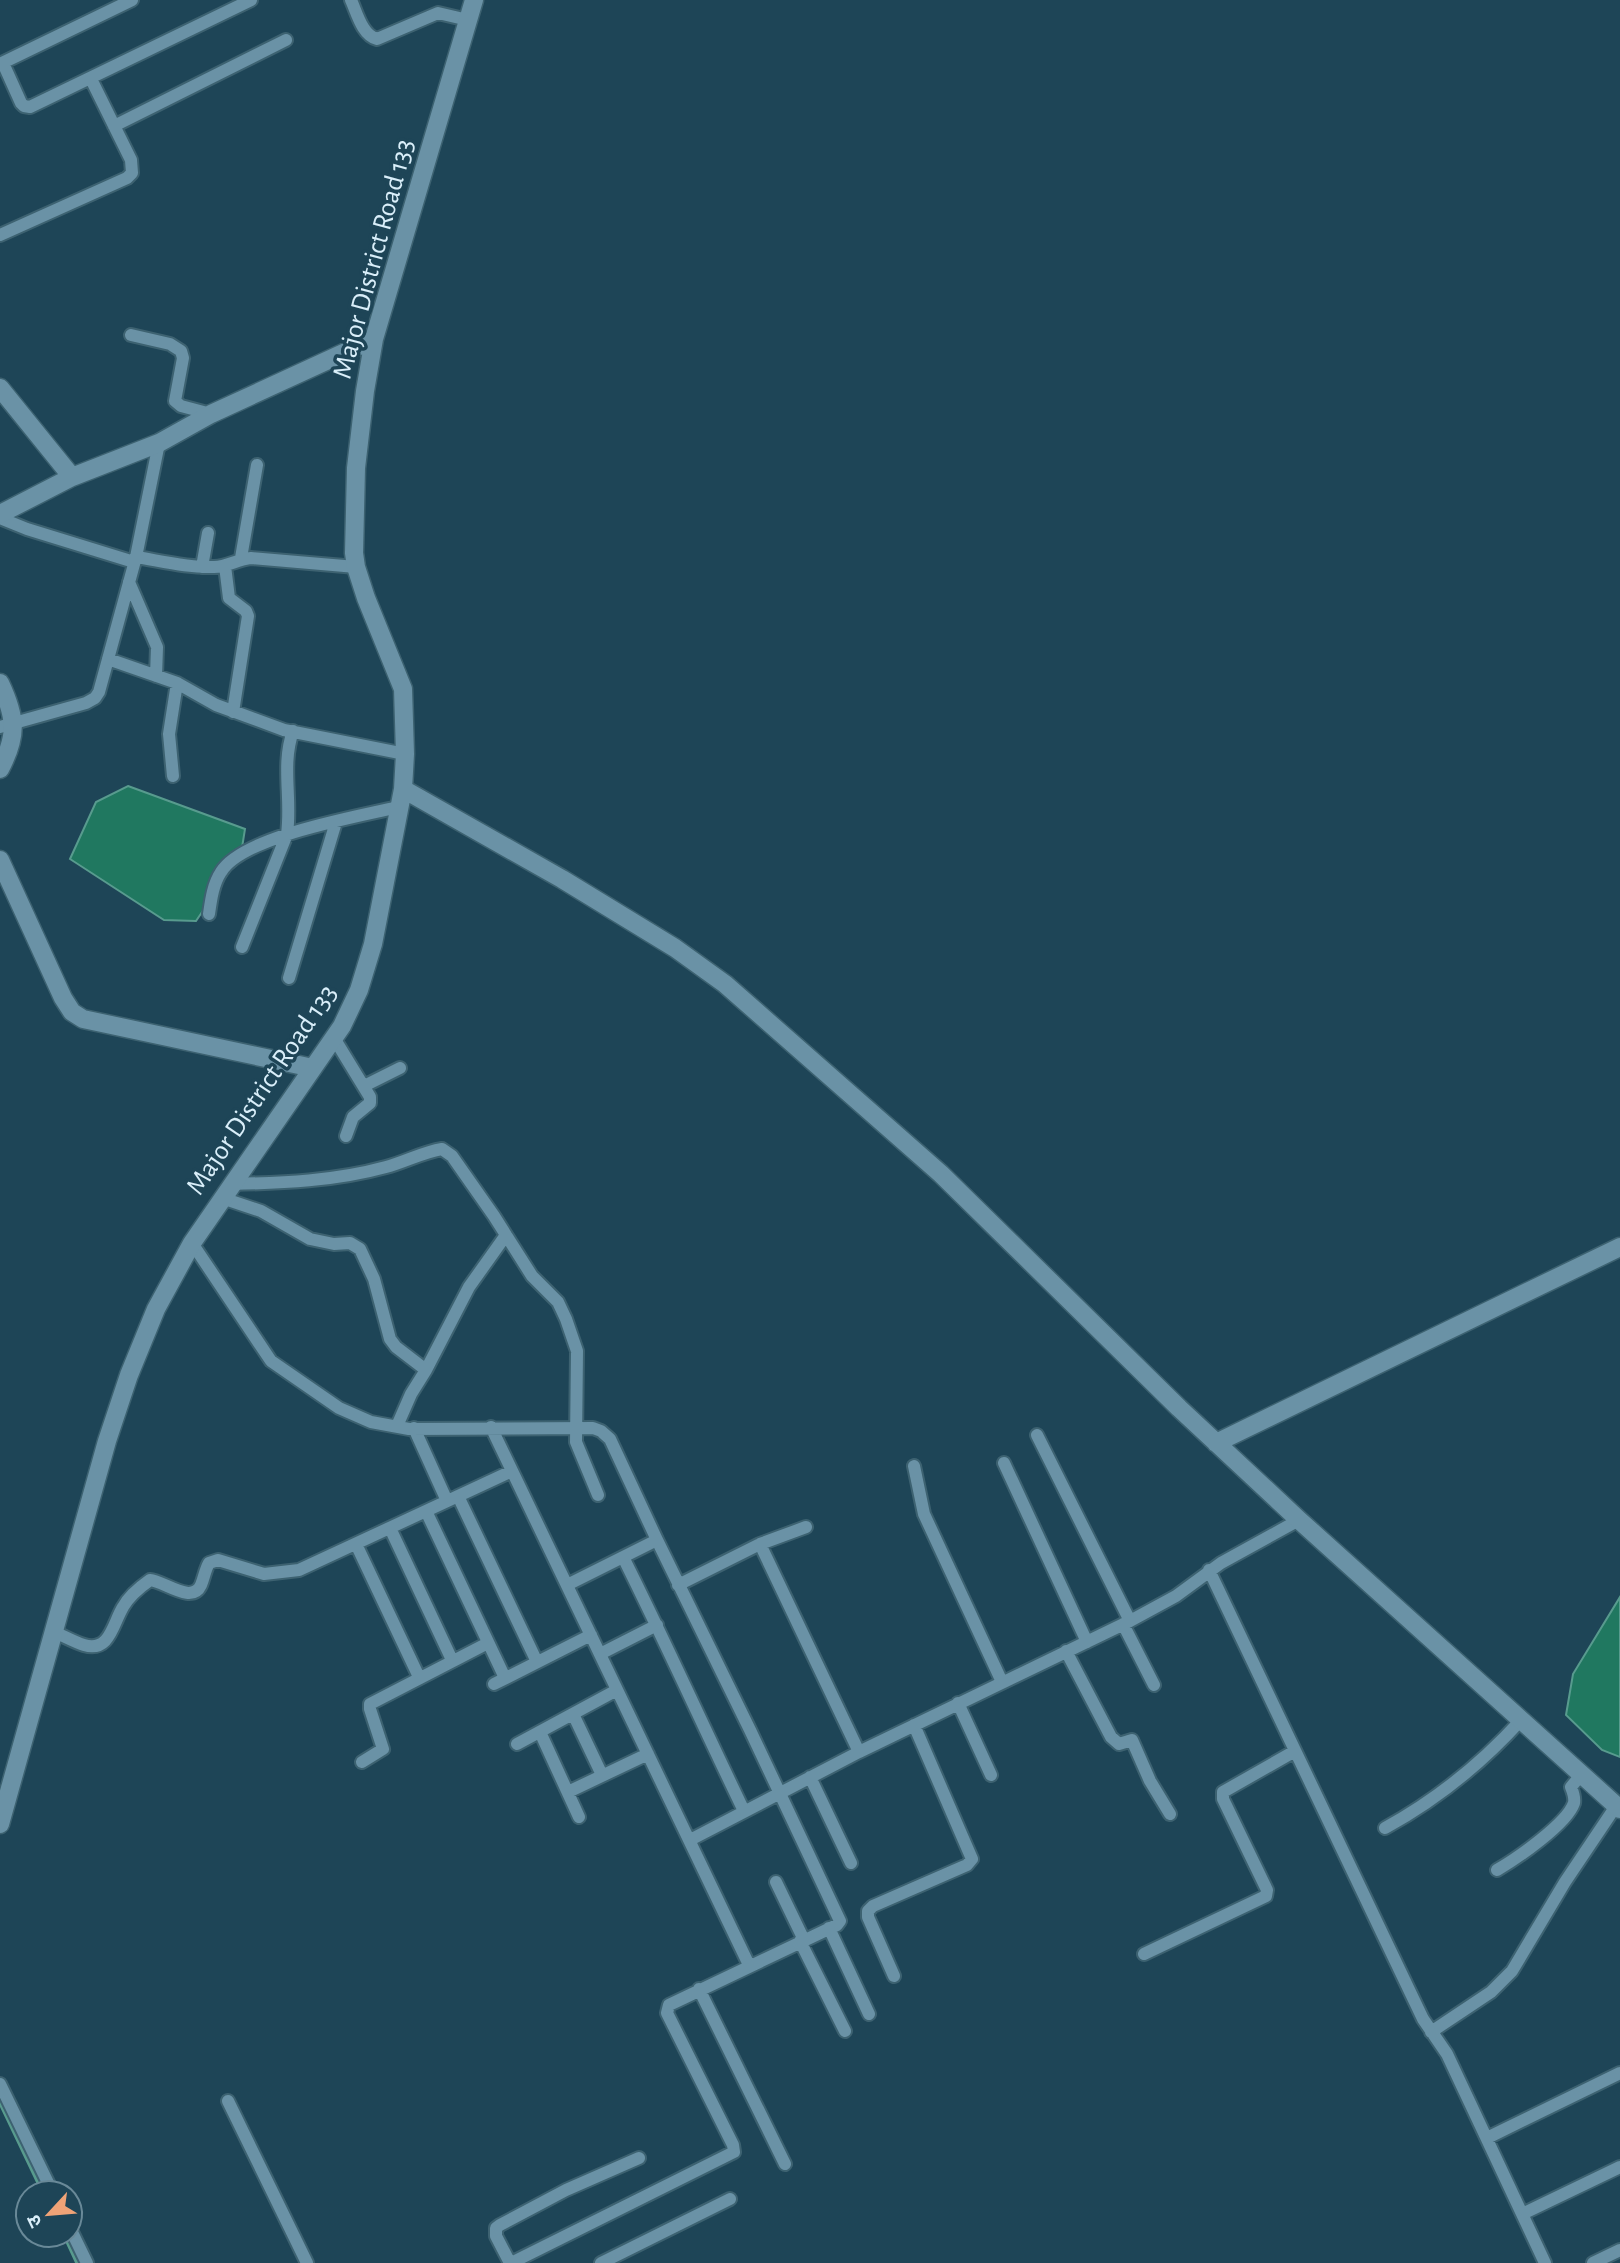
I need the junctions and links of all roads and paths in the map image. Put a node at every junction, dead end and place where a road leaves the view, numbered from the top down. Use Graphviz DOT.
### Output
graph roads {
  1 [pos="132,0"];
  2 [pos="251,0"];
  3 [pos="351,0"];
  4 [pos="474,0"];
  5 [pos="468,20"];
  6 [pos="286,40"];
  7 [pos="1,63"];
  8 [pos="91,79"];
  9 [pos="114,126"];
  10 [pos="0,236"];
  11 [pos="131,335"];
  12 [pos="374,338"];
  13 [pos="0,389"];
  14 [pos="211,414"];
  15 [pos="159,443"];
  16 [pos="257,465"];
  17 [pos="72,477"];
  18 [pos="0,516"];
  19 [pos="208,533"];
  20 [pos="241,558"];
  21 [pos="135,559"];
  22 [pos="225,566"];
  23 [pos="202,567"];
  24 [pos="356,567"];
  25 [pos="129,582"];
  26 [pos="108,659"];
  27 [pos="156,676"];
  28 [pos="0,683"];
  29 [pos="177,683"];
  30 [pos="233,712"];
  31 [pos="7,724"];
  32 [pos="293,731"];
  33 [pos="405,754"];
  34 [pos="0,769"];
  35 [pos="173,776"];
  36 [pos="400,798"];
  37 [pos="335,822"];
  38 [pos="287,834"];
  39 [pos="0,860"];
  40 [pos="209,914"];
  41 [pos="242,947"];
  42 [pos="289,978"];
  43 [pos="334,1038"];
  44 [pos="313,1068"];
  45 [pos="400,1068"];
  46 [pos="364,1086"];
  47 [pos="346,1136"];
  48 [pos="227,1191"];
  49 [pos="506,1235"];
  50 [pos="192,1243"];
  51 [pos="1620,1247"];
  52 [pos="426,1370"];
  53 [pos="397,1426"];
  54 [pos="491,1427"];
  55 [pos="414,1428"];
  56 [pos="576,1428"];
  57 [pos="1037,1435"];
  58 [pos="1216,1443"];
  59 [pos="1004,1463"];
  60 [pos="914,1466"];
  61 [pos="512,1471"];
  62 [pos="598,1494"];
  63 [pos="453,1498"];
  64 [pos="426,1511"];
  65 [pos="1299,1520"];
  66 [pos="806,1527"];
  67 [pos="390,1528"];
  68 [pos="657,1540"];
  69 [pos="356,1544"];
  70 [pos="760,1544"];
  71 [pos="623,1557"];
  72 [pos="1209,1570"];
  73 [pos="567,1585"];
  74 [pos="678,1585"];
  75 [pos="1126,1623"];
  76 [pos="657,1625"];
  77 [pos="54,1632"];
  78 [pos="591,1635"];
  79 [pos="1087,1642"];
  80 [pos="488,1643"];
  81 [pos="1066,1651"];
  82 [pos="600,1654"];
  83 [pos="452,1660"];
  84 [pos="537,1662"];
  85 [pos="419,1677"];
  86 [pos="1002,1682"];
  87 [pos="1154,1685"];
  88 [pos="617,1690"];
  89 [pos="958,1703"];
  90 [pos="573,1714"];
  91 [pos="1521,1720"];
  92 [pos="914,1726"];
  93 [pos="540,1731"];
  94 [pos="517,1744"];
  95 [pos="1296,1751"];
  96 [pos="859,1752"];
  97 [pos="648,1754"];
  98 [pos="362,1762"];
  99 [pos="1581,1774"];
  100 [pos="602,1775"];
  101 [pos="991,1775"];
  102 [pos="810,1777"];
  103 [pos="568,1793"];
  104 [pos="780,1793"];
  105 [pos="1618,1808"];
  106 [pos="744,1811"];
  107 [pos="1170,1814"];
  108 [pos="579,1816"];
  109 [pos="0,1824"];
  110 [pos="1385,1828"];
  111 [pos="690,1840"];
  112 [pos="852,1863"];
  113 [pos="1497,1870"];
  114 [pos="776,1882"];
  115 [pos="829,1928"];
  116 [pos="802,1940"];
  117 [pos="1144,1954"];
  118 [pos="749,1965"];
  119 [pos="894,1976"];
  120 [pos="699,1989"];
  121 [pos="869,2014"];
  122 [pos="845,2031"];
  123 [pos="1431,2032"];
  124 [pos="1620,2073"];
  125 [pos="0,2084"];
  126 [pos="228,2101"];
  127 [pos="1487,2138"];
  128 [pos="639,2158"];
  129 [pos="785,2164"];
  130 [pos="1620,2168"];
  131 [pos="46,2179"];
  132 [pos="730,2199"];
  133 [pos="1522,2214"];
  134 [pos="1620,2250"];
  135 [pos="307,2263"];
  136 [pos="510,2263"];
  137 [pos="601,2263"];
  138 [pos="1545,2263"];
  139 [pos="1593,2263"];
  1 -- 7 [label="street"];
  2 -- 8 [label="street"];
  3 -- 5 [label="street"];
  4 -- 5 [label="street, Major District Road 133"];
  5 -- 12 [label="street, Major District Road 133"];
  6 -- 9 [label="street"];
  7 -- 8 [label="street"];
  8 -- 9 [label="street"];
  9 -- 10 [label="street"];
  11 -- 14 [label="street"];
  12 -- 14 [label="street"];
  12 -- 24 [label="street, Major District Road 133"];
  13 -- 17 [label="street"];
  14 -- 15 [label="street"];
  15 -- 17 [label="street"];
  15 -- 21 [label="street"];
  16 -- 20 [label="street"];
  17 -- 18 [label="street"];
  18 -- 21 [label="street"];
  19 -- 23 [label="street"];
  20 -- 22 [label="street"];
  20 -- 24 [label="street"];
  21 -- 23 [label="street"];
  21 -- 25 [label="street"];
  22 -- 23 [label="street"];
  22 -- 30 [label="street"];
  24 -- 33 [label="street, Major District Road 133"];
  25 -- 26 [label="street"];
  25 -- 27 [label="street"];
  26 -- 27 [label="street"];
  26 -- 31 [label="street"];
  27 -- 29 [label="street"];
  28 -- 31 [label="street"];
  29 -- 30 [label="street"];
  29 -- 35 [label="street"];
  30 -- 32 [label="street"];
  31 -- 34 [label="street"];
  32 -- 33 [label="street"];
  32 -- 38 [label="street"];
  33 -- 36 [label="street, Major District Road 133"];
  36 -- 37 [label="street"];
  36 -- 43 [label="street, Major District Road 133"];
  36 -- 58 [label="street"];
  37 -- 38 [label="street"];
  37 -- 42 [label="street"];
  38 -- 40 [label="street"];
  38 -- 41 [label="street"];
  39 -- 44 [label="street"];
  43 -- 44 [label="street, Major District Road 133"];
  43 -- 46 [label="street"];
  44 -- 48 [label="street, Major District Road 133"];
  45 -- 46 [label="street"];
  46 -- 47 [label="street"];
  48 -- 49 [label="street"];
  48 -- 50 [label="street, Major District Road 133"];
  48 -- 52 [label="street"];
  49 -- 52 [label="street"];
  49 -- 56 [label="street"];
  50 -- 53 [label="street"];
  50 -- 77 [label="street, Major District Road 133"];
  51 -- 58 [label="street"];
  52 -- 53 [label="street"];
  53 -- 55 [label="street"];
  54 -- 55 [label="street"];
  54 -- 56 [label="street"];
  54 -- 61 [label="street"];
  55 -- 63 [label="street"];
  56 -- 62 [label="street"];
  56 -- 68 [label="street"];
  57 -- 75 [label="street"];
  58 -- 65 [label="street"];
  59 -- 79 [label="street"];
  60 -- 86 [label="street"];
  61 -- 63 [label="street"];
  61 -- 73 [label="street"];
  63 -- 64 [label="street"];
  63 -- 84 [label="street"];
  64 -- 67 [label="street"];
  64 -- 80 [label="street"];
  65 -- 72 [label="street"];
  65 -- 91 [label="street"];
  66 -- 70 [label="street"];
  67 -- 69 [label="street"];
  67 -- 83 [label="street"];
  68 -- 71 [label="street"];
  68 -- 74 [label="street"];
  69 -- 77 [label="street"];
  69 -- 85 [label="street"];
  70 -- 74 [label="street"];
  70 -- 96 [label="street"];
  71 -- 73 [label="street"];
  71 -- 76 [label="street"];
  72 -- 75 [label="street"];
  72 -- 95 [label="street"];
  73 -- 78 [label="street"];
  74 -- 104 [label="street"];
  75 -- 79 [label="street"];
  75 -- 87 [label="street"];
  76 -- 82 [label="street"];
  76 -- 106 [label="street"];
  77 -- 109 [label="street, Major District Road 133"];
  78 -- 82 [label="street"];
  78 -- 84 [label="street"];
  79 -- 81 [label="street"];
  80 -- 83 [label="street"];
  80 -- 84 [label="street"];
  81 -- 86 [label="street"];
  81 -- 107 [label="street"];
  82 -- 88 [label="street"];
  83 -- 85 [label="street"];
  85 -- 98 [label="street"];
  86 -- 89 [label="street"];
  88 -- 90 [label="street"];
  88 -- 97 [label="street"];
  89 -- 92 [label="street"];
  89 -- 101 [label="street"];
  90 -- 93 [label="street"];
  90 -- 100 [label="street"];
  91 -- 99 [label="street"];
  91 -- 110 [label="street"];
  92 -- 96 [label="street"];
  92 -- 119 [label="street"];
  93 -- 94 [label="street"];
  93 -- 103 [label="street"];
  95 -- 117 [label="street"];
  95 -- 123 [label="street"];
  96 -- 102 [label="street"];
  97 -- 100 [label="street"];
  97 -- 111 [label="street"];
  99 -- 105 [label="street"];
  99 -- 113 [label="street"];
  100 -- 103 [label="street"];
  102 -- 104 [label="street"];
  102 -- 112 [label="street"];
  103 -- 108 [label="street"];
  104 -- 106 [label="street"];
  104 -- 115 [label="street"];
  105 -- 123 [label="street"];
  106 -- 111 [label="street"];
  111 -- 118 [label="street"];
  114 -- 116 [label="street"];
  115 -- 116 [label="street"];
  115 -- 121 [label="street"];
  116 -- 118 [label="street"];
  116 -- 122 [label="street"];
  118 -- 120 [label="street"];
  120 -- 129 [label="street"];
  120 -- 136 [label="street"];
  123 -- 127 [label="street"];
  124 -- 127 [label="street"];
  125 -- 131 [label="street"];
  126 -- 135 [label="street"];
  127 -- 133 [label="street"];
  128 -- 136 [label="street"];
  130 -- 133 [label="street"];
  132 -- 137 [label="street"];
  133 -- 138 [label="street"];
  134 -- 139 [label="street"];
}
